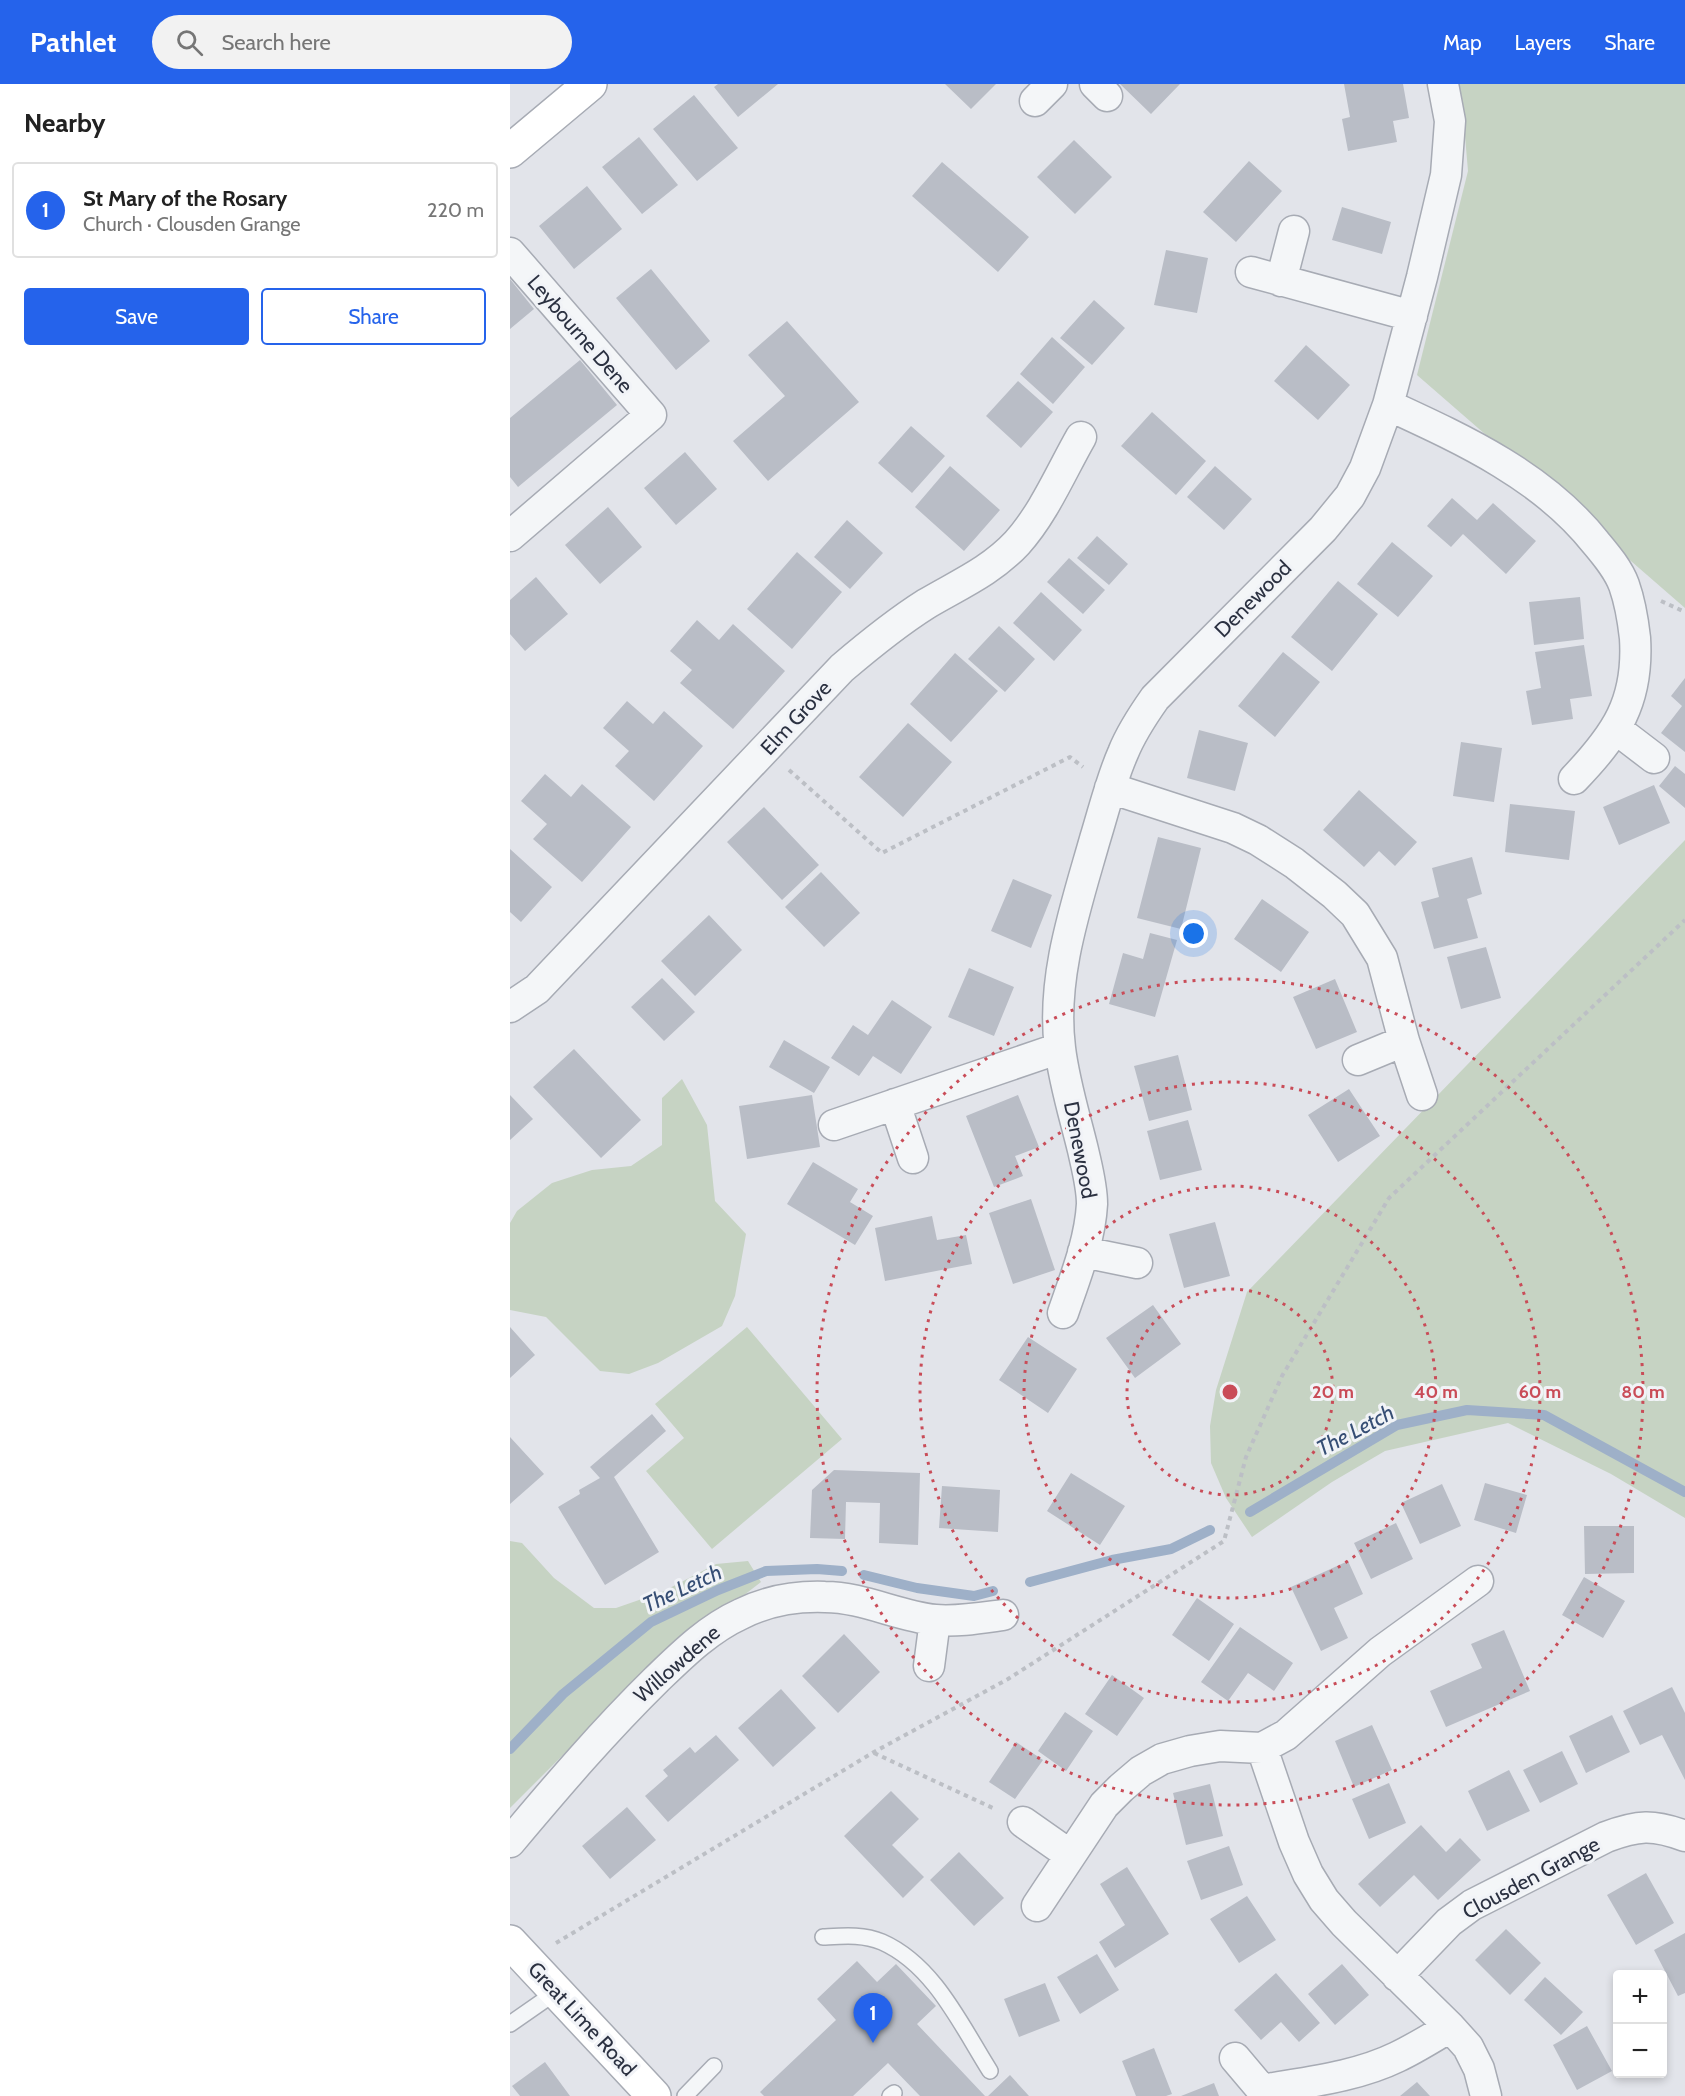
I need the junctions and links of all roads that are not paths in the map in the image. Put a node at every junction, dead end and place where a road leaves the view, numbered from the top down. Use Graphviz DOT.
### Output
graph roads {
  1 [pos="590,84"];
  2 [pos="1443,84"];
  3 [pos="510,151"];
  4 [pos="1294,231"];
  5 [pos="510,253"];
  6 [pos="1251,272"];
  7 [pos="1281,281"];
  8 [pos="1412,316"];
  9 [pos="1388,405"];
  10 [pos="1081,437"];
  11 [pos="510,536"];
  12 [pos="1616,729"];
  13 [pos="1654,758"];
  14 [pos="1574,779"];
  15 [pos="1110,788"];
  16 [pos="510,1007"];
  17 [pos="1404,1041"];
  18 [pos="1060,1048"];
  19 [pos="1358,1060"];
  20 [pos="1422,1095"];
  21 [pos="895,1104"];
  22 [pos="834,1125"];
  23 [pos="913,1158"];
  24 [pos="1083,1252"];
  25 [pos="1137,1263"];
  26 [pos="1063,1313"];
  27 [pos="1478,1581"];
  28 [pos="1003,1615"];
  29 [pos="935,1620"];
  30 [pos="929,1666"];
  31 [pos="1262,1748"];
  32 [pos="1023,1822"];
  33 [pos="1685,1836"];
  34 [pos="510,1842"];
  35 [pos="1070,1855"];
  36 [pos="1037,1906"];
  37 [pos="823,1937"];
  38 [pos="518,1951"];
  39 [pos="1397,1976"];
  40 [pos="556,1992"];
  41 [pos="510,2024"];
  42 [pos="1450,2027"];
  43 [pos="1235,2058"];
  44 [pos="714,2066"];
  45 [pos="990,2071"];
  46 [pos="1262,2093"];
  47 [pos="654,2096"];
  48 [pos="686,2096"];
  49 [pos="1486,2096"];
  1 -- 3 [label="main road"];
  2 -- 8 [label="street, Denewood"];
  4 -- 7 [label="street"];
  5 -- 11 [label="street, Leybourne Dene"];
  6 -- 7 [label="street"];
  7 -- 8 [label="street"];
  8 -- 9 [label="street, Denewood"];
  9 -- 12 [label="street"];
  9 -- 15 [label="street, Denewood"];
  10 -- 16 [label="street, Elm Grove"];
  12 -- 13 [label="street"];
  12 -- 14 [label="street"];
  15 -- 17 [label="street"];
  15 -- 18 [label="street, Denewood"];
  17 -- 19 [label="street"];
  17 -- 20 [label="street"];
  18 -- 21 [label="street"];
  18 -- 24 [label="street, Denewood"];
  21 -- 22 [label="street"];
  21 -- 23 [label="street"];
  24 -- 25 [label="street"];
  24 -- 26 [label="street, Denewood"];
  27 -- 31 [label="street"];
  28 -- 29 [label="street, Willowdene"];
  29 -- 30 [label="street"];
  29 -- 34 [label="street, Willowdene"];
  31 -- 35 [label="street"];
  31 -- 39 [label="street"];
  32 -- 35 [label="street"];
  33 -- 39 [label="street, Clousden Grange"];
  35 -- 36 [label="street"];
  37 -- 45 [label="lane"];
  38 -- 40 [label="main road, Great Lime Road"];
  39 -- 42 [label="street"];
  40 -- 41 [label="lane"];
  40 -- 47 [label="main road, Great Lime Road"];
  42 -- 46 [label="street"];
  42 -- 49 [label="street"];
  43 -- 46 [label="street"];
  44 -- 48 [label="lane"];
}
